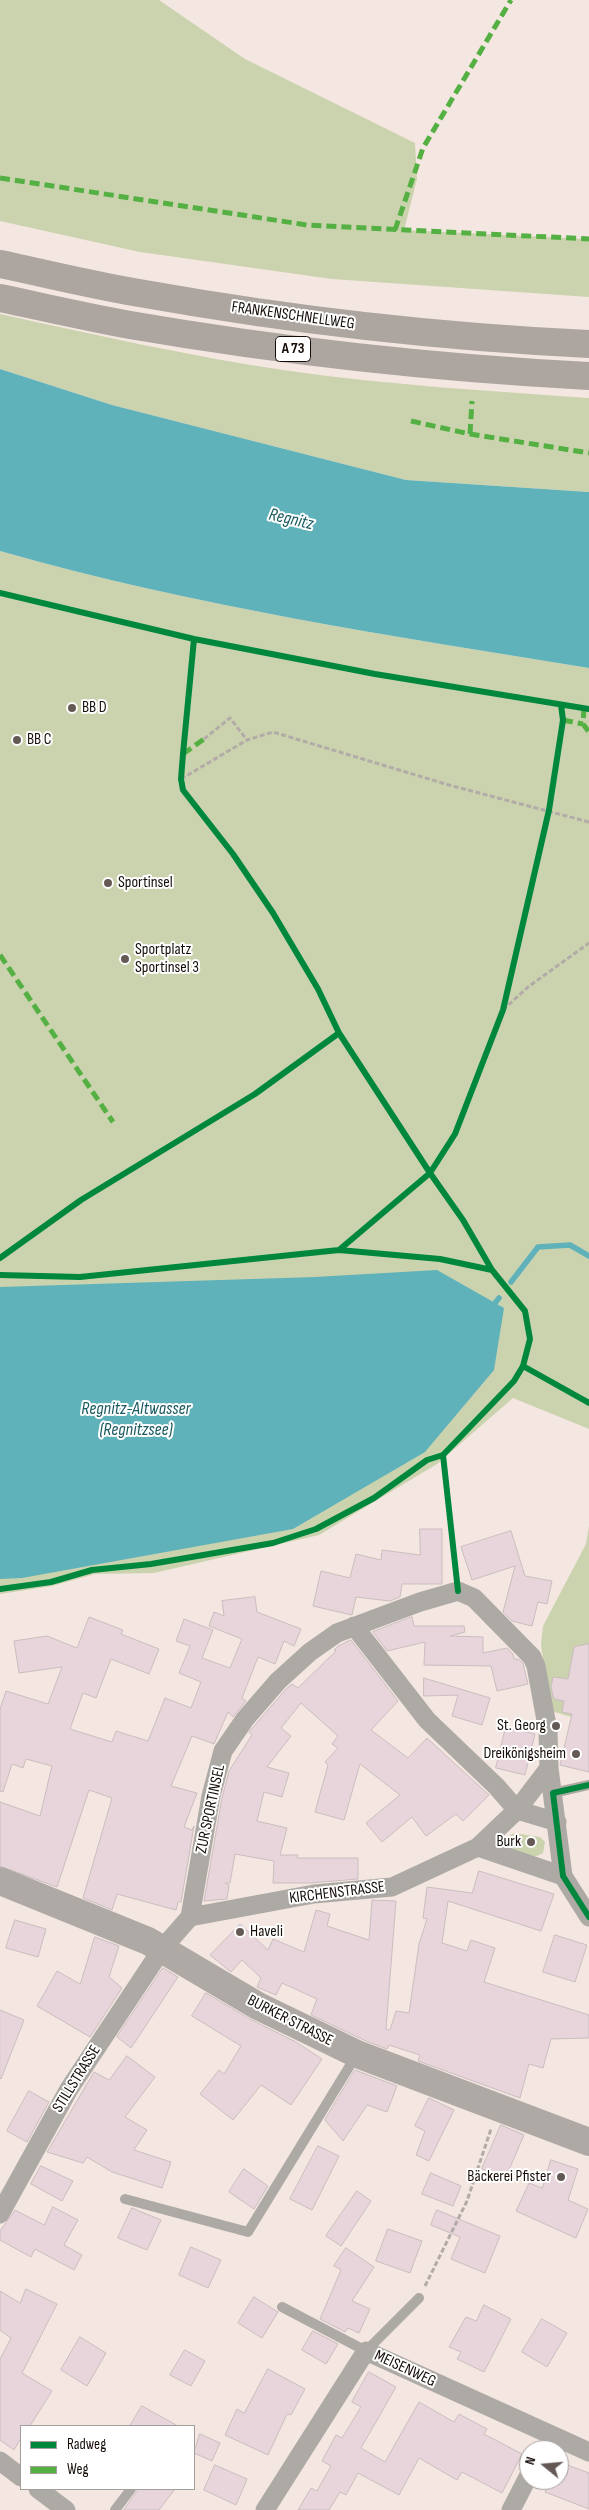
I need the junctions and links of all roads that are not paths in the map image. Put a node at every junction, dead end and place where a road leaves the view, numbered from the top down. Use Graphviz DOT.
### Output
graph roads {
  1 [pos="0,264"];
  2 [pos="0,298"];
  3 [pos="589,344"];
  4 [pos="589,376"];
  5 [pos="354,1626"];
  6 [pos="549,1768"];
  7 [pos="589,1786"];
  8 [pos="553,1793"];
  9 [pos="517,1810"];
  10 [pos="557,1822"];
  11 [pos="478,1847"];
  12 [pos="563,1876"];
  13 [pos="0,1881"];
  14 [pos="190,1917"];
  15 [pos="589,1917"];
  16 [pos="162,1949"];
  17 [pos="357,2054"];
  18 [pos="589,2142"];
  19 [pos="125,2199"];
  20 [pos="0,2214"];
  21 [pos="419,2298"];
  22 [pos="282,2307"];
  23 [pos="366,2351"];
  24 [pos="540,2440"];
  25 [pos="569,2448"];
  26 [pos="589,2452"];
  27 [pos="0,2461"];
  28 [pos="20,2476"];
  29 [pos="39,2490"];
  30 [pos="129,2490"];
  31 [pos="521,2490"];
  32 [pos="66,2510"];
  33 [pos="115,2510"];
  34 [pos="265,2510"];
  35 [pos="511,2510"];
  1 -- 3 [label="highway, FRANKENSCHNELLWEG / A 73"];
  2 -- 4 [label="highway, FRANKENSCHNELLWEG / A 73"];
  5 -- 6 [label="street, ZUR SPORTINSEL"];
  5 -- 9 [label="street"];
  5 -- 14 [label="street, ZUR SPORTINSEL"];
  6 -- 8 [label="street, ZUR SPORTINSEL"];
  6 -- 9 [label="street, KIRCHENSTRASSE"];
  7 -- 8 [label="lane"];
  8 -- 10 [label="street, ZUR SPORTINSEL"];
  9 -- 10 [label="street"];
  9 -- 11 [label="street, KIRCHENSTRASSE"];
  10 -- 12 [label="street, ZUR SPORTINSEL"];
  11 -- 12 [label="street"];
  11 -- 14 [label="street, KIRCHENSTRASSE"];
  12 -- 15 [label="street"];
  13 -- 16 [label="main road, BURKER STRASSE"];
  14 -- 16 [label="street"];
  16 -- 17 [label="main road, BURKER STRASSE"];
  16 -- 20 [label="street, STILLSTRASSE"];
  17 -- 18 [label="main road, BURKER STRASSE"];
  17 -- 19 [label="lane"];
  21 -- 23 [label="lane"];
  22 -- 23 [label="lane"];
  23 -- 24 [label="street, MEISENWEG"];
  23 -- 34 [label="street, MEISENWEG"];
  25 -- 26 [label="street, MEISENWEG"];
  27 -- 28 [label="street"];
  29 -- 32 [label="street"];
  30 -- 33 [label="lane"];
  31 -- 35 [label="street"];
}
